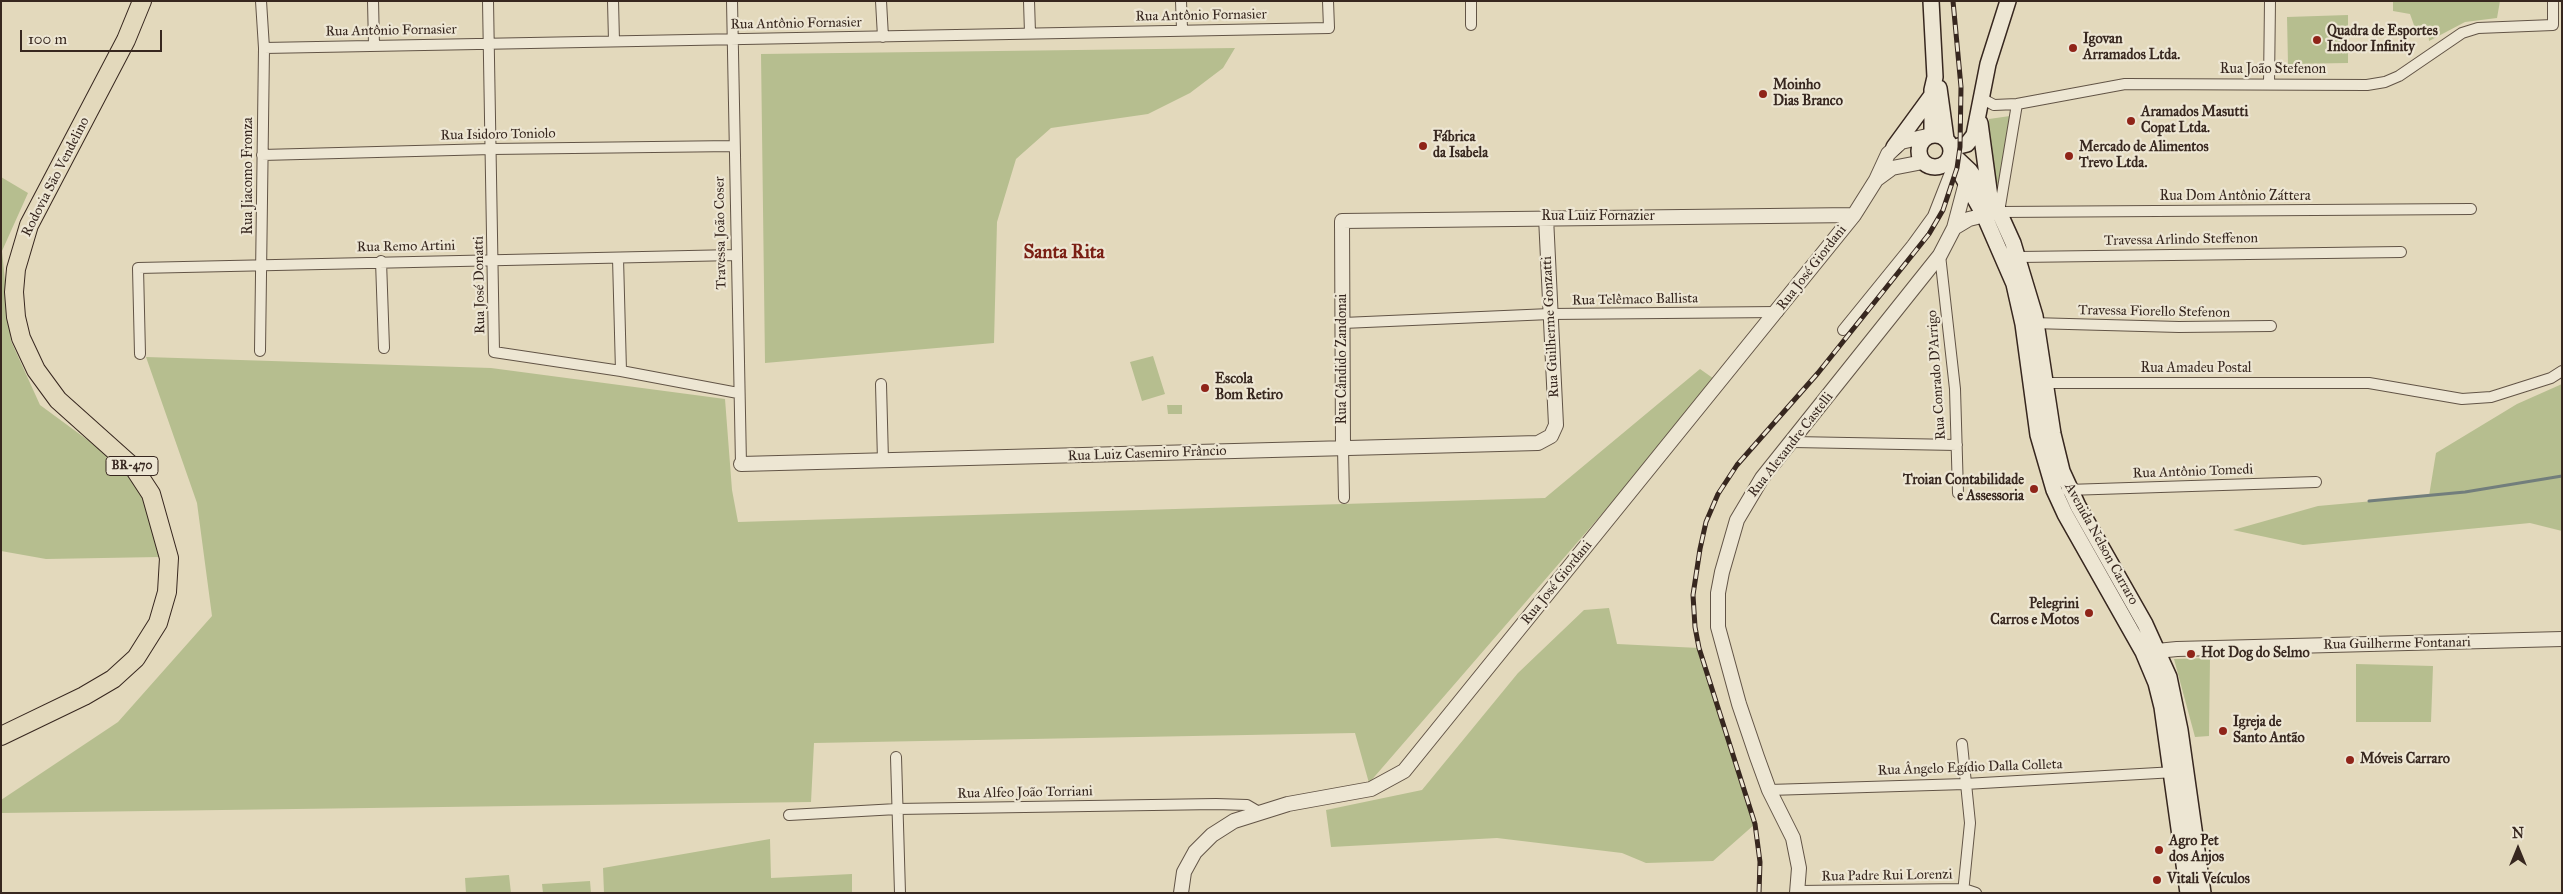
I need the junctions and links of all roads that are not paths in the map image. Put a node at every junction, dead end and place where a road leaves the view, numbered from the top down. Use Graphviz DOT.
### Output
graph roads {
  1 [pos="142,1"];
  2 [pos="261,1"];
  3 [pos="373,1"];
  4 [pos="488,1"];
  5 [pos="613,1"];
  6 [pos="732,1"];
  7 [pos="881,1"];
  8 [pos="1029,1"];
  9 [pos="1180,1"];
  10 [pos="1328,1"];
  11 [pos="1471,1"];
  12 [pos="1931,1"];
  13 [pos="2008,1"];
  14 [pos="2270,1"];
  15 [pos="2553,1"];
  16 [pos="1472,25"];
  17 [pos="1182,29"];
  18 [pos="1030,33"];
  19 [pos="883,36"];
  20 [pos="734,39"];
  21 [pos="614,41"];
  22 [pos="490,43"];
  23 [pos="374,45"];
  24 [pos="264,48"];
  25 [pos="2269,84"];
  26 [pos="1934,89"];
  27 [pos="1981,98"];
  28 [pos="2017,104"];
  29 [pos="1979,119"];
  30 [pos="734,146"];
  31 [pos="1894,147"];
  32 [pos="1944,148"];
  33 [pos="492,149"];
  34 [pos="262,155"];
  35 [pos="1923,162"];
  36 [pos="1968,176"];
  37 [pos="1876,180"];
  38 [pos="2472,208"];
  39 [pos="1991,209"];
  40 [pos="1854,215"];
  41 [pos="1546,217"];
  42 [pos="1342,221"];
  43 [pos="1954,228"];
  44 [pos="2401,252"];
  45 [pos="1940,255"];
  46 [pos="735,256"];
  47 [pos="2019,257"];
  48 [pos="618,258"];
  49 [pos="493,259"];
  50 [pos="381,262"];
  51 [pos="262,265"];
  52 [pos="1778,312"];
  53 [pos="1550,314"];
  54 [pos="1343,323"];
  55 [pos="2030,323"];
  56 [pos="2271,326"];
  57 [pos="1843,330"];
  58 [pos="384,348"];
  59 [pos="260,351"];
  60 [pos="140,354"];
  61 [pos="622,371"];
  62 [pos="2562,371"];
  63 [pos="880,384"];
  64 [pos="2038,384"];
  65 [pos="738,393"];
  66 [pos="1551,436"];
  67 [pos="1793,442"];
  68 [pos="1957,445"];
  69 [pos="1343,448"];
  70 [pos="883,461"];
  71 [pos="741,464"];
  72 [pos="2316,482"];
  73 [pos="2054,490"];
  74 [pos="2070,490"];
  75 [pos="1958,493"];
  76 [pos="1344,498"];
  77 [pos="2109,574"];
  78 [pos="2562,640"];
  79 [pos="2151,651"];
  80 [pos="1,736"];
  81 [pos="1962,744"];
  82 [pos="896,757"];
  83 [pos="2178,772"];
  84 [pos="1965,784"];
  85 [pos="1769,790"];
  86 [pos="898,808"];
  87 [pos="1258,812"];
  88 [pos="789,815"];
  89 [pos="1964,891"];
  90 [pos="1798,892"];
  91 [pos="900,893"];
  92 [pos="1181,893"];
  93 [pos="1976,893"];
  94 [pos="2188,893"];
  95 [pos="2203,893"];
  1 -- 80 [label="highway, Rodovia São Vendelino / BR-470"];
  2 -- 24 [label="street, Rua Jiacomo Fronza"];
  3 -- 23 [label="street"];
  4 -- 22 [label="street, Rua José Donatti"];
  5 -- 21 [label="street"];
  6 -- 20 [label="street, Travessa João Coser"];
  7 -- 19 [label="street"];
  8 -- 18 [label="street"];
  9 -- 17 [label="street"];
  10 -- 17 [label="street, Rua Antônio Fornasier"];
  11 -- 16 [label="street"];
  12 -- 26 [label="main road"];
  13 -- 27 [label="main road"];
  14 -- 25 [label="street"];
  15 -- 25 [label="street, Rua João Stefenon"];
  17 -- 18 [label="street, Rua Antônio Fornasier"];
  18 -- 19 [label="street, Rua Antônio Fornasier"];
  19 -- 20 [label="street, Rua Antônio Fornasier"];
  20 -- 21 [label="street, Rua Antônio Fornasier"];
  20 -- 30 [label="street, Travessa João Coser"];
  21 -- 22 [label="street, Rua Antônio Fornasier"];
  22 -- 23 [label="street, Rua Antônio Fornasier"];
  22 -- 33 [label="street, Rua José Donatti"];
  23 -- 24 [label="street, Rua Antônio Fornasier"];
  24 -- 34 [label="street, Rua Jiacomo Fronza"];
  25 -- 28 [label="street, Rua João Stefenon"];
  26 -- 31 [label="main road"];
  26 -- 32 [label="main road"];
  27 -- 28 [label="street, Rua João Stefenon"];
  27 -- 29 [label="main road"];
  28 -- 39 [label="street"];
  29 -- 32 [label="main road"];
  29 -- 39 [label="main road"];
  30 -- 33 [label="street, Rua Isidoro Toniolo"];
  30 -- 46 [label="street, Travessa João Coser"];
  31 -- 32 [label="street"];
  31 -- 37 [label="street, Rua José Giordani"];
  32 -- 35 [label="main road"];
  32 -- 35 [label="main road"];
  32 -- 36 [label="main road, Avenida Nelson Carraro"];
  32 -- 57 [label="street"];
  33 -- 34 [label="street, Rua Isidoro Toniolo"];
  33 -- 49 [label="street, Rua José Donatti"];
  34 -- 51 [label="street, Rua Jiacomo Fronza"];
  35 -- 37 [label="street, Rua José Giordani"];
  36 -- 39 [label="main road, Avenida Nelson Carraro"];
  36 -- 43 [label="street, Rua Alexandre Castelli"];
  37 -- 40 [label="street, Rua José Giordani"];
  38 -- 39 [label="street, Rua Dom Antônio Záttera"];
  39 -- 43 [label="street"];
  39 -- 47 [label="main road, Avenida Nelson Carraro"];
  39 -- 55 [label="main road, Avenida Nelson Carraro"];
  40 -- 41 [label="street, Rua Luiz Fornazier"];
  40 -- 52 [label="street, Rua José Giordani"];
  41 -- 42 [label="street, Rua Luiz Fornazier"];
  41 -- 53 [label="street, Rua Guilherme Gonzatti"];
  42 -- 54 [label="street, Rua Cândido Zandonai"];
  43 -- 45 [label="street, Rua Alexandre Castelli"];
  44 -- 47 [label="street, Travessa Arlindo Steffenon"];
  45 -- 67 [label="street, Rua Alexandre Castelli"];
  45 -- 68 [label="street, Rua Conrado D'Arrigo"];
  46 -- 48 [label="street, Rua Remo Artini"];
  46 -- 65 [label="street, Travessa João Coser"];
  47 -- 55 [label="main road, Avenida Nelson Carraro"];
  48 -- 49 [label="street, Rua Remo Artini"];
  48 -- 61 [label="street"];
  49 -- 50 [label="street, Rua Remo Artini"];
  49 -- 61 [label="street, Rua José Donatti"];
  50 -- 51 [label="street, Rua Remo Artini"];
  50 -- 58 [label="street"];
  51 -- 59 [label="street, Rua Jiacomo Fronza"];
  51 -- 60 [label="street, Rua Remo Artini"];
  52 -- 53 [label="street, Rua Telêmaco Ballista"];
  52 -- 87 [label="street, Rua José Giordani"];
  53 -- 54 [label="street, Rua Telêmaco Ballista"];
  53 -- 66 [label="street, Rua Guilherme Gonzatti"];
  54 -- 69 [label="street, Rua Cândido Zandonai"];
  55 -- 56 [label="street, Travessa Fiorello Stefenon"];
  55 -- 64 [label="main road, Avenida Nelson Carraro"];
  61 -- 65 [label="street, Rua José Donatti"];
  62 -- 64 [label="street, Rua Amadeu Postal"];
  63 -- 70 [label="street"];
  64 -- 73 [label="main road, Avenida Nelson Carraro"];
  64 -- 74 [label="main road, Avenida Nelson Carraro"];
  65 -- 71 [label="street, Travessa João Coser"];
  66 -- 69 [label="street, Rua Luiz Casemiro Frâncio"];
  67 -- 68 [label="street"];
  67 -- 85 [label="street, Rua Alexandre Castelli"];
  68 -- 75 [label="street, Rua Conrado D'Arrigo"];
  69 -- 70 [label="street, Rua Luiz Casemiro Frâncio"];
  69 -- 76 [label="street, Rua Cândido Zandonai"];
  70 -- 71 [label="street, Rua Luiz Casemiro Frâncio"];
  72 -- 74 [label="street, Rua Antônio Tomedi"];
  73 -- 74 [label="street, Rua Antônio Tomedi"];
  73 -- 77 [label="main road, Avenida Nelson Carraro"];
  74 -- 77 [label="main road, Avenida Nelson Carraro"];
  77 -- 79 [label="main road, Avenida Nelson Carraro"];
  78 -- 79 [label="street, Rua Guilherme Fontanari"];
  79 -- 83 [label="main road, Avenida Nelson Carraro"];
  81 -- 84 [label="street"];
  82 -- 86 [label="street"];
  83 -- 84 [label="street, Rua Ângelo Egídio Dalla Colleta"];
  83 -- 94 [label="main road, Avenida Nelson Carraro"];
  83 -- 95 [label="main road, Avenida Nelson Carraro"];
  84 -- 85 [label="street, Rua Ângelo Egídio Dalla Colleta"];
  84 -- 89 [label="street"];
  85 -- 90 [label="street, Rua Alexandre Castelli"];
  86 -- 87 [label="street, Rua Alfeo João Torriani"];
  86 -- 88 [label="street, Rua Alfeo João Torriani"];
  86 -- 91 [label="street"];
  87 -- 92 [label="street, Rua José Giordani"];
  89 -- 90 [label="street, Rua Padre Rui Lorenzi"];
  89 -- 93 [label="street, Rua Padre Rui Lorenzi"];
}
